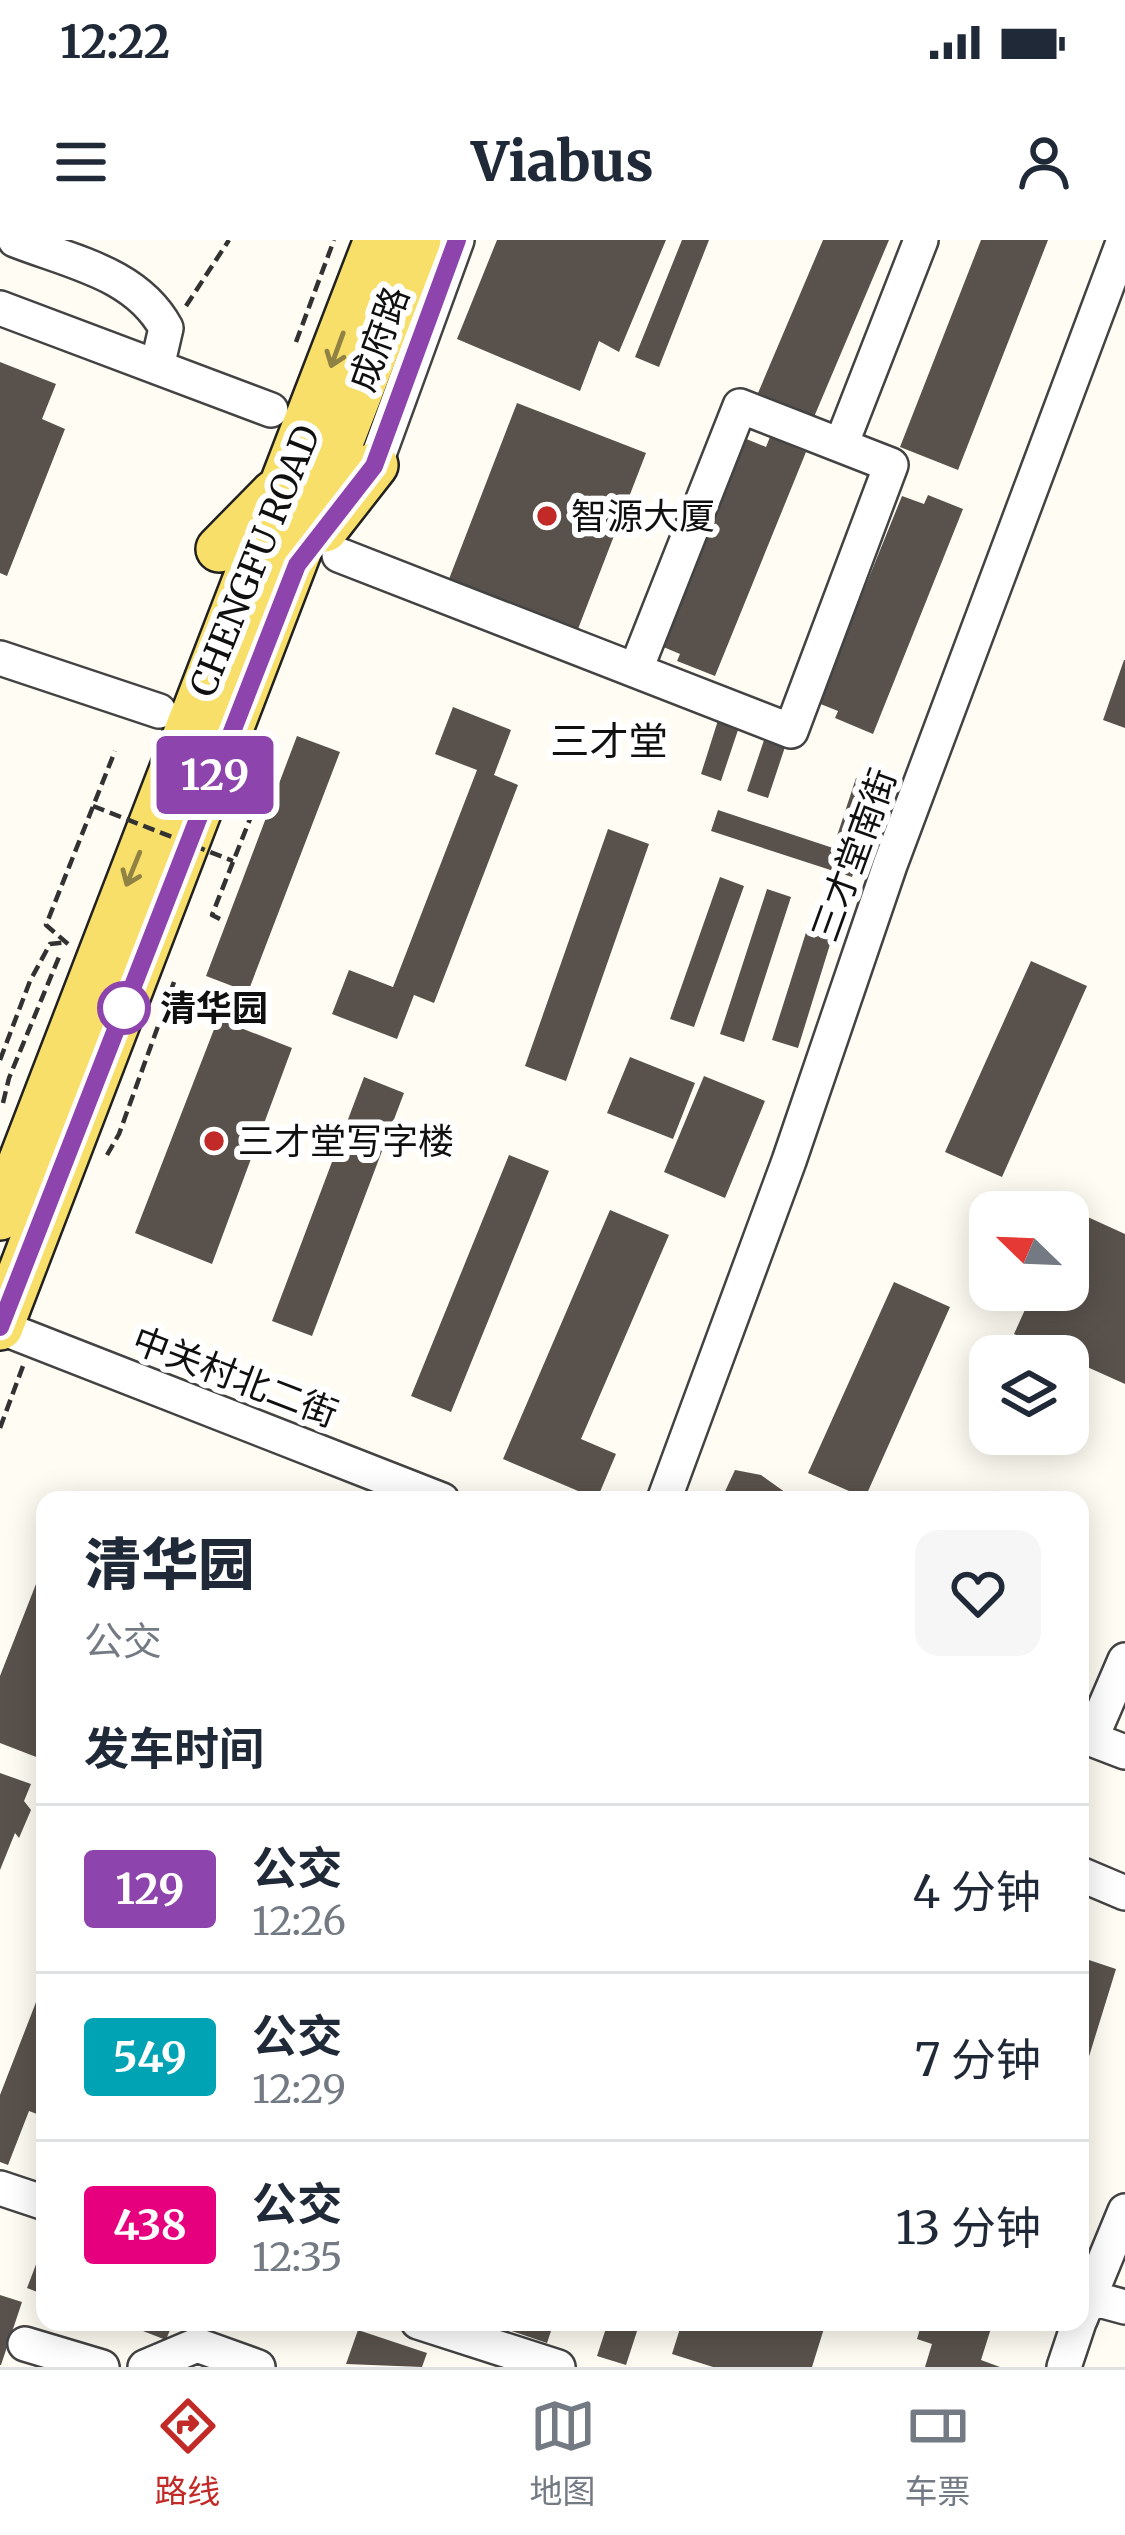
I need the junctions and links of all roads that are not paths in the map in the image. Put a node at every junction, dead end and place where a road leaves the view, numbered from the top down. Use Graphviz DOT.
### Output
graph roads {
  1 [pos="15,240"];
  2 [pos="377,240"];
  3 [pos="418,240"];
  4 [pos="458,240"];
  5 [pos="921,240"];
  6 [pos="1124,240"];
  7 [pos="0,308"];
  8 [pos="157,368"];
  9 [pos="271,410"];
  10 [pos="841,445"];
  11 [pos="374,466"];
  12 [pos="288,478"];
  13 [pos="219,549"];
  14 [pos="318,560"];
  15 [pos="0,658"];
  16 [pos="636,669"];
  17 [pos="0,676"];
  18 [pos="0,1217"];
  19 [pos="0,1327"];
  20 [pos="419,1491"];
  21 [pos="667,1491"];
  22 [pos="1125,1660"];
  23 [pos="1125,1752"];
  24 [pos="1089,1878"];
  25 [pos="1125,1892"];
  26 [pos="0,2188"];
  27 [pos="36,2200"];
  28 [pos="1125,2211"];
  29 [pos="1089,2296"];
  30 [pos="1125,2307"];
  31 [pos="1089,2312"];
  32 [pos="446,2331"];
  33 [pos="1076,2331"];
  34 [pos="25,2344"];
  35 [pos="102,2367"];
  36 [pos="145,2367"];
  37 [pos="258,2367"];
  38 [pos="558,2367"];
  39 [pos="1064,2367"];
  1 -- 8 [label="street"];
  2 -- 12 [label="main road, CHENGFU ROAD, one-way"];
  3 -- 14 [label="main road, CHENGFU ROAD"];
  4 -- 11 [label="street, 成府路"];
  5 -- 10 [label="street"];
  6 -- 21 [label="street, 三才堂南街"];
  7 -- 8 [label="street"];
  8 -- 9 [label="street"];
  10 -- 16 [label="street"];
  10 -- 16 [label="street"];
  11 -- 14 [label="main road"];
  12 -- 13 [label="main road"];
  12 -- 18 [label="main road, CHENGFU ROAD, one-way"];
  14 -- 16 [label="street"];
  14 -- 19 [label="main road, CHENGFU ROAD"];
  15 -- 17 [label="street"];
  19 -- 20 [label="street, 中关村北二街"];
  22 -- 23 [label="street"];
  24 -- 25 [label="street"];
  26 -- 27 [label="street"];
  28 -- 29 [label="street"];
  30 -- 31 [label="street"];
  32 -- 38 [label="street"];
  33 -- 39 [label="street"];
  34 -- 35 [label="street"];
  36 -- 37 [label="street"];
}
